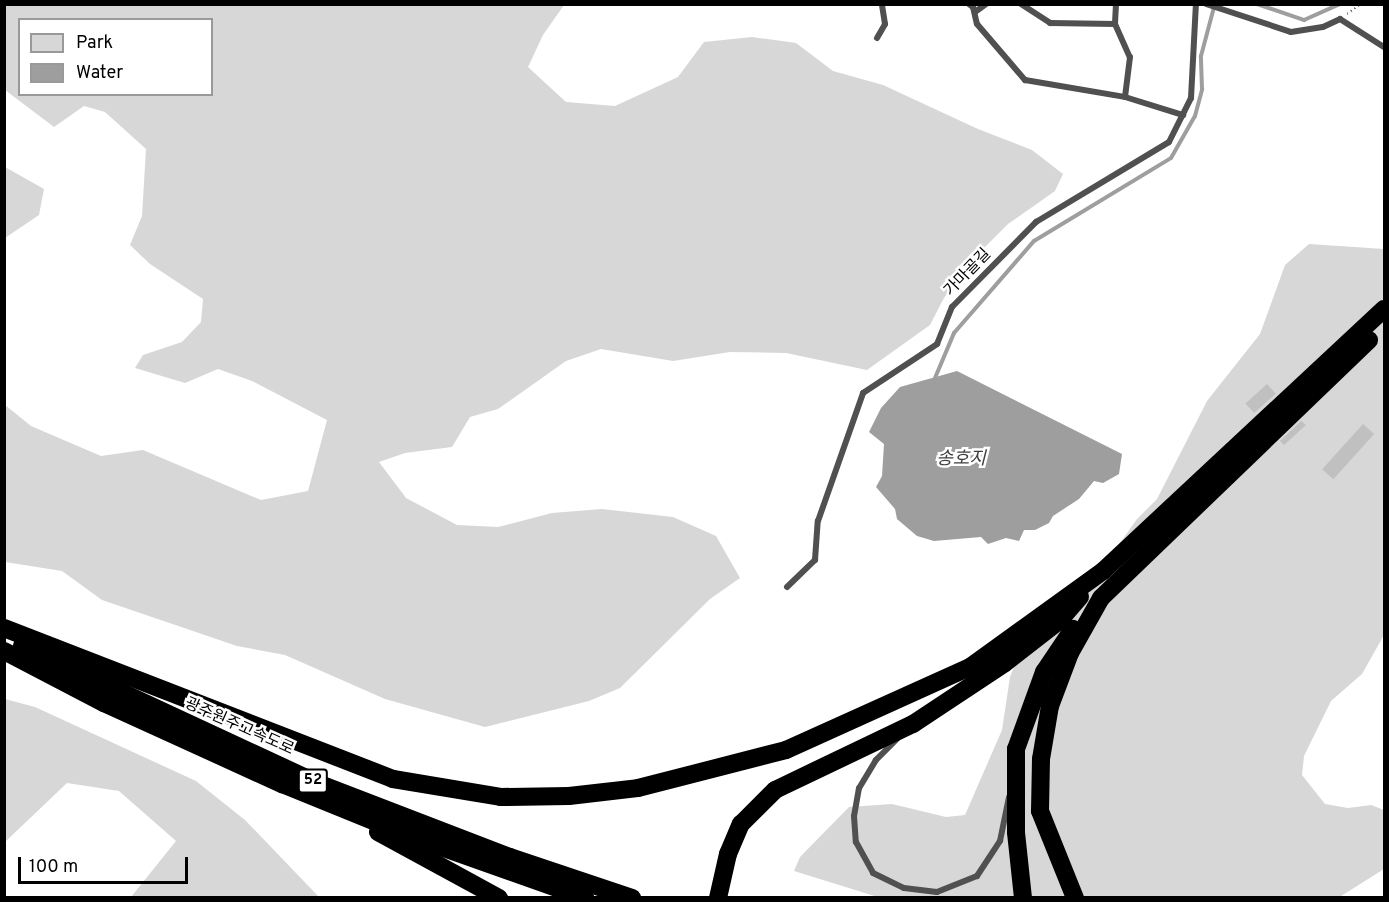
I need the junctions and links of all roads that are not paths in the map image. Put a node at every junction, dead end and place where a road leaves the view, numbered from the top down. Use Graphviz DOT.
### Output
graph roads {
  1 [pos="882,4"];
  2 [pos="969,4"];
  3 [pos="986,4"];
  4 [pos="1021,4"];
  5 [pos="1116,4"];
  6 [pos="1196,4"];
  7 [pos="1206,4"];
  8 [pos="975,12"];
  9 [pos="1115,24"];
  10 [pos="877,38"];
  11 [pos="1384,47"];
  12 [pos="1125,97"];
  13 [pos="1183,115"];
  14 [pos="1384,309"];
  15 [pos="1384,326"];
  16 [pos="1103,571"];
  17 [pos="787,587"];
  18 [pos="1101,598"];
  19 [pos="4,628"];
  20 [pos="4,638"];
  21 [pos="4,651"];
  22 [pos="913,724"];
  23 [pos="1013,774"];
  24 [pos="336,806"];
  25 [pos="499,897"];
  26 [pos="585,897"];
  27 [pos="633,897"];
  28 [pos="718,897"];
  29 [pos="1023,897"];
  30 [pos="1075,897"];
  1 -- 10 [label="lane"];
  2 -- 8 [label="lane"];
  3 -- 8 [label="lane"];
  4 -- 9 [label="lane"];
  5 -- 9 [label="lane"];
  6 -- 13 [label="lane, 가마골길"];
  7 -- 11 [label="lane"];
  8 -- 12 [label="lane"];
  9 -- 12 [label="lane"];
  12 -- 13 [label="lane"];
  13 -- 17 [label="lane, 가마골길"];
  14 -- 16 [label="highway"];
  15 -- 18 [label="highway"];
  16 -- 19 [label="highway"];
  16 -- 22 [label="highway"];
  18 -- 23 [label="highway"];
  18 -- 30 [label="highway"];
  20 -- 27 [label="highway, 광주원주고속도로 / 52"];
  21 -- 24 [label="highway, 광주원주고속도로 / 52"];
  22 -- 23 [label="lane"];
  22 -- 28 [label="highway"];
  23 -- 29 [label="highway"];
  24 -- 25 [label="highway"];
  24 -- 26 [label="highway, 광주원주고속도로 / 52"];
}
